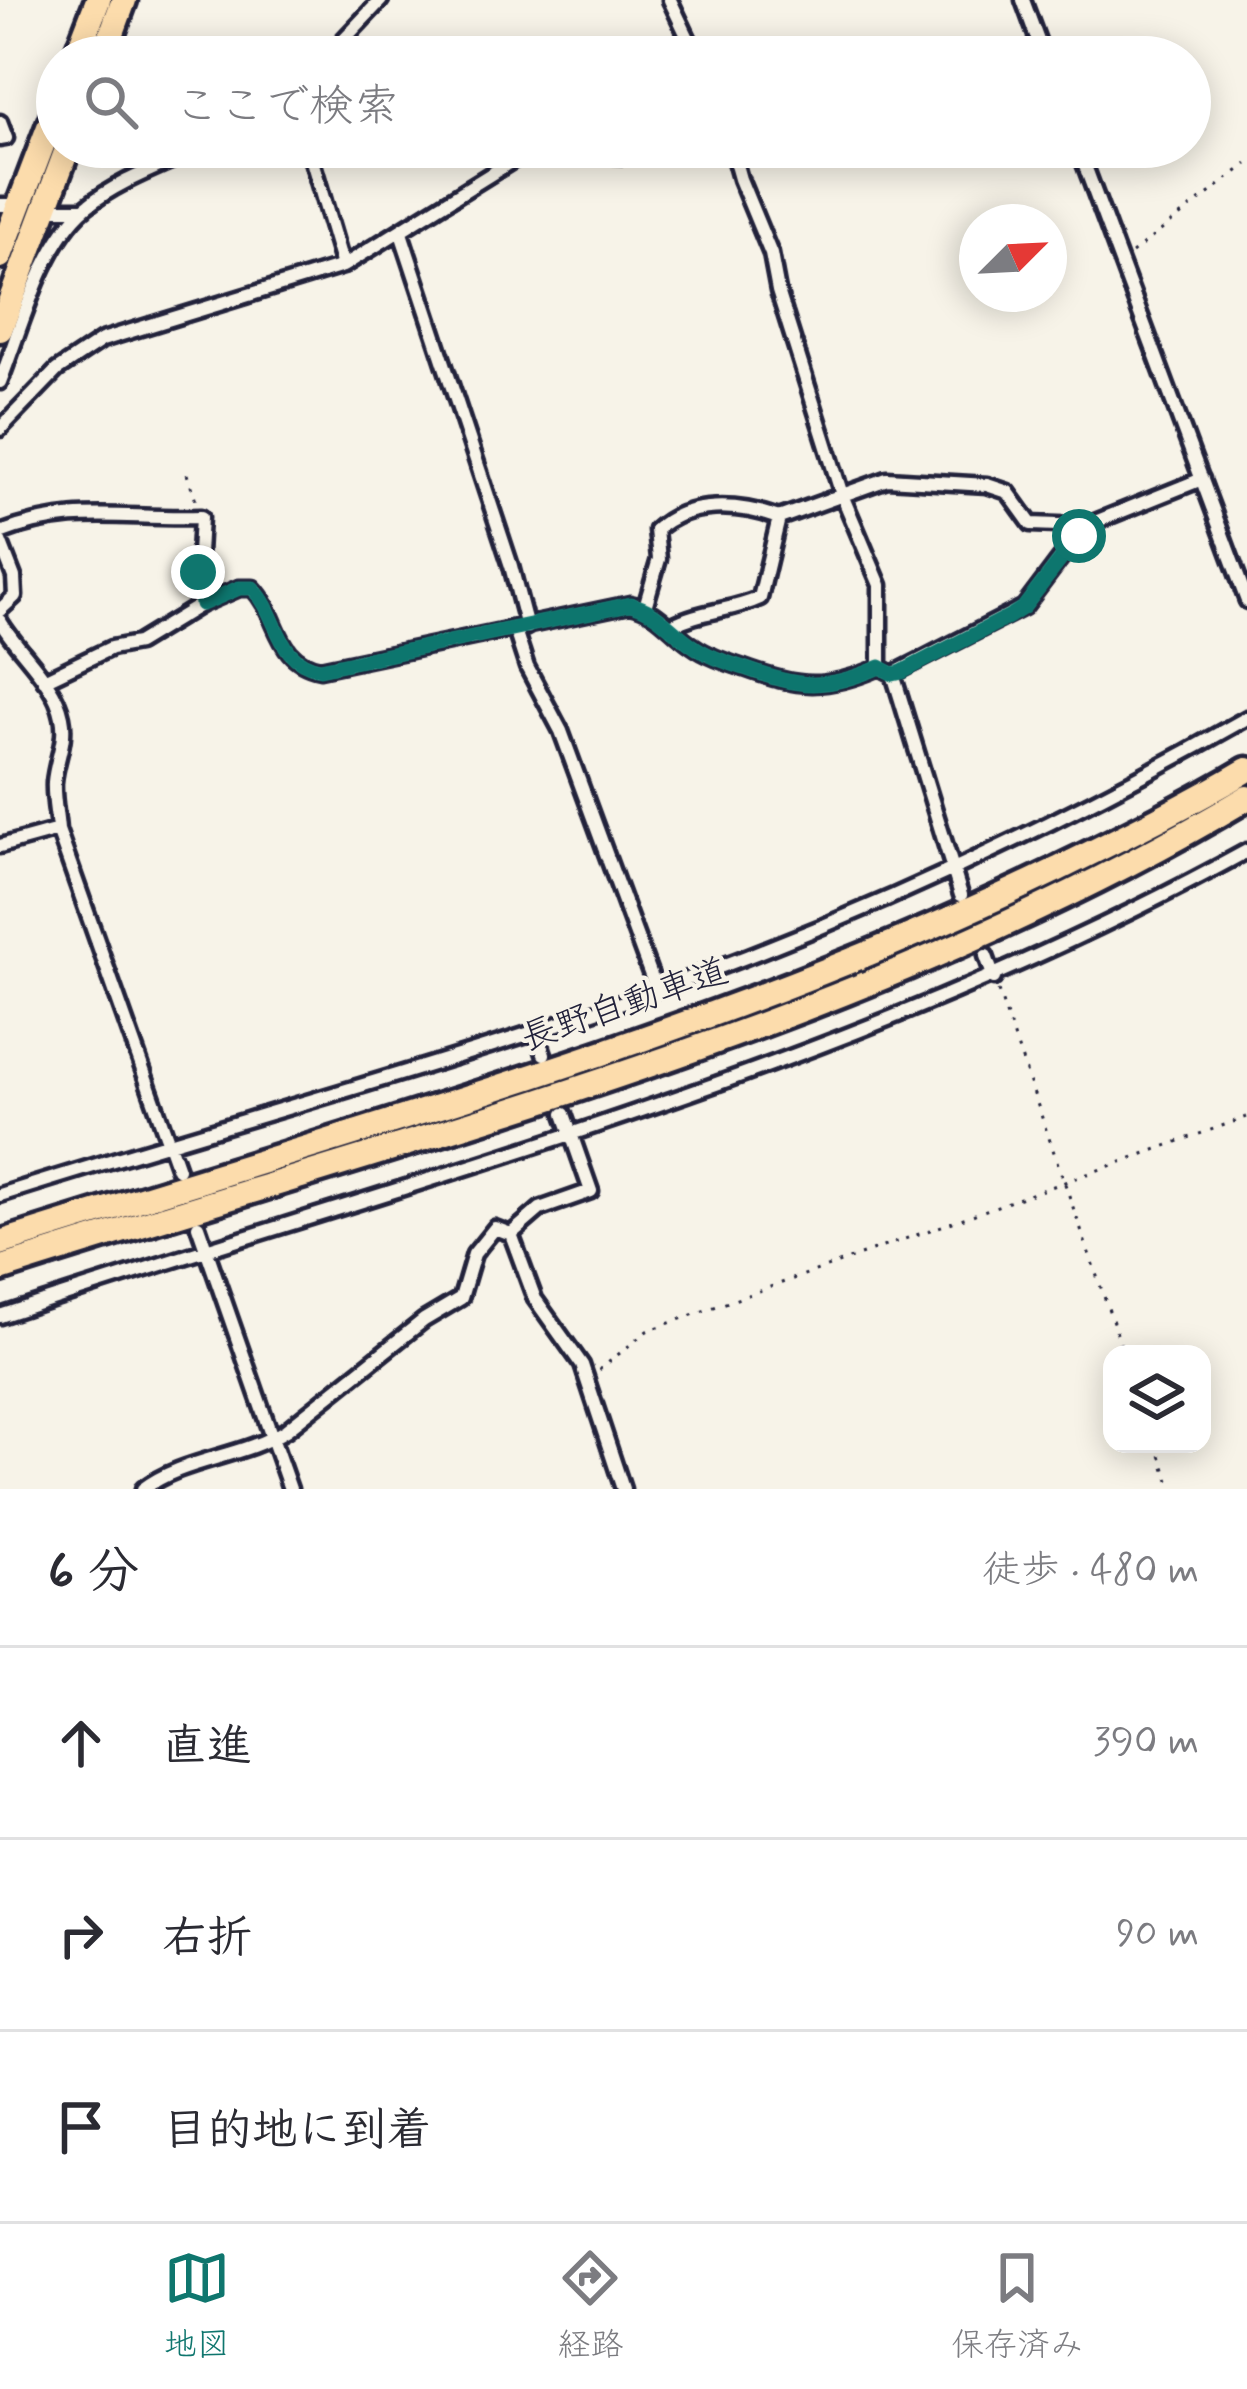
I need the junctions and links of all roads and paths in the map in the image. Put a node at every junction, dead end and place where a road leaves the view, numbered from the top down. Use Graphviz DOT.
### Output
graph roads {
  1 [pos="98,0"];
  2 [pos="124,0"];
  3 [pos="381,0"];
  4 [pos="670,0"];
  5 [pos="1023,0"];
  6 [pos="84,36"];
  7 [pos="111,36"];
  8 [pos="347,36"];
  9 [pos="687,36"];
  10 [pos="1036,36"];
  11 [pos="0,122"];
  12 [pos="0,139"];
  13 [pos="36,164"];
  14 [pos="1247,164"];
  15 [pos="51,168"];
  16 [pos="156,168"];
  17 [pos="314,168"];
  18 [pos="501,168"];
  19 [pos="737,168"];
  20 [pos="1086,168"];
  21 [pos="21,206"];
  22 [pos="84,209"];
  23 [pos="401,233"];
  24 [pos="0,256"];
  25 [pos="1120,260"];
  26 [pos="343,266"];
  27 [pos="0,328"];
  28 [pos="0,382"];
  29 [pos="0,429"];
  30 [pos="187,474"];
  31 [pos="1202,479"];
  32 [pos="842,495"];
  33 [pos="201,517"];
  34 [pos="779,518"];
  35 [pos="1085,526"];
  36 [pos="0,537"];
  37 [pos="1247,601"];
  38 [pos="202,604"];
  39 [pos="645,607"];
  40 [pos="0,610"];
  41 [pos="0,621"];
  42 [pos="671,626"];
  43 [pos="521,628"];
  44 [pos="887,670"];
  45 [pos="44,680"];
  46 [pos="1247,718"];
  47 [pos="1247,770"];
  48 [pos="1247,799"];
  49 [pos="58,830"];
  50 [pos="0,846"];
  51 [pos="1247,851"];
  52 [pos="952,871"];
  53 [pos="961,895"];
  54 [pos="986,956"];
  55 [pos="994,978"];
  56 [pos="656,989"];
  57 [pos="536,1030"];
  58 [pos="544,1054"];
  59 [pos="564,1114"];
  60 [pos="1247,1117"];
  61 [pos="573,1136"];
  62 [pos="170,1144"];
  63 [pos="178,1169"];
  64 [pos="1064,1183"];
  65 [pos="0,1195"];
  66 [pos="198,1226"];
  67 [pos="511,1234"];
  68 [pos="0,1243"];
  69 [pos="207,1251"];
  70 [pos="0,1269"];
  71 [pos="0,1316"];
  72 [pos="1121,1345"];
  73 [pos="587,1376"];
  74 [pos="272,1438"];
  75 [pos="1159,1453"];
  76 [pos="143,1489"];
  77 [pos="290,1489"];
  78 [pos="623,1489"];
  79 [pos="1172,1489"];
  1 -- 6 [label="highway"];
  2 -- 7 [label="highway"];
  3 -- 8 [label="street"];
  4 -- 9 [label="street"];
  5 -- 10 [label="street"];
  11 -- 12 [label="street"];
  13 -- 21 [label="highway"];
  14 -- 25 [label="path"];
  15 -- 21 [label="highway"];
  16 -- 22 [label="street"];
  17 -- 26 [label="street"];
  18 -- 23 [label="street"];
  19 -- 32 [label="street"];
  20 -- 25 [label="street"];
  21 -- 22 [label="street"];
  21 -- 24 [label="highway"];
  21 -- 27 [label="highway"];
  22 -- 28 [label="street"];
  23 -- 26 [label="street"];
  23 -- 43 [label="street"];
  25 -- 31 [label="street"];
  26 -- 29 [label="street"];
  30 -- 33 [label="path"];
  31 -- 35 [label="street"];
  31 -- 37 [label="street"];
  32 -- 34 [label="street"];
  32 -- 35 [label="street"];
  32 -- 44 [label="street"];
  33 -- 36 [label="street"];
  33 -- 38 [label="street"];
  34 -- 39 [label="street"];
  34 -- 42 [label="street"];
  35 -- 44 [label="street"];
  36 -- 40 [label="street"];
  38 -- 43 [label="street"];
  38 -- 45 [label="street"];
  39 -- 42 [label="street"];
  39 -- 43 [label="street"];
  41 -- 45 [label="street"];
  42 -- 44 [label="street"];
  43 -- 56 [label="street"];
  44 -- 52 [label="street"];
  45 -- 49 [label="street"];
  46 -- 52 [label="street"];
  47 -- 68 [label="highway, 長野自動車道"];
  48 -- 70 [label="highway, 長野自動車道"];
  49 -- 50 [label="street"];
  49 -- 62 [label="street"];
  51 -- 55 [label="street"];
  52 -- 53 [label="street"];
  52 -- 56 [label="street"];
  54 -- 55 [label="street"];
  55 -- 61 [label="street"];
  55 -- 64 [label="path"];
  56 -- 57 [label="street"];
  57 -- 58 [label="street"];
  57 -- 62 [label="street"];
  59 -- 61 [label="street"];
  60 -- 64 [label="path"];
  61 -- 67 [label="street"];
  61 -- 69 [label="street"];
  62 -- 63 [label="street"];
  62 -- 65 [label="street"];
  64 -- 72 [label="path"];
  64 -- 73 [label="path"];
  66 -- 69 [label="street"];
  67 -- 73 [label="street"];
  67 -- 74 [label="street"];
  69 -- 71 [label="street"];
  69 -- 74 [label="street"];
  73 -- 78 [label="street"];
  74 -- 76 [label="street"];
  74 -- 77 [label="street"];
  75 -- 79 [label="path"];
}
